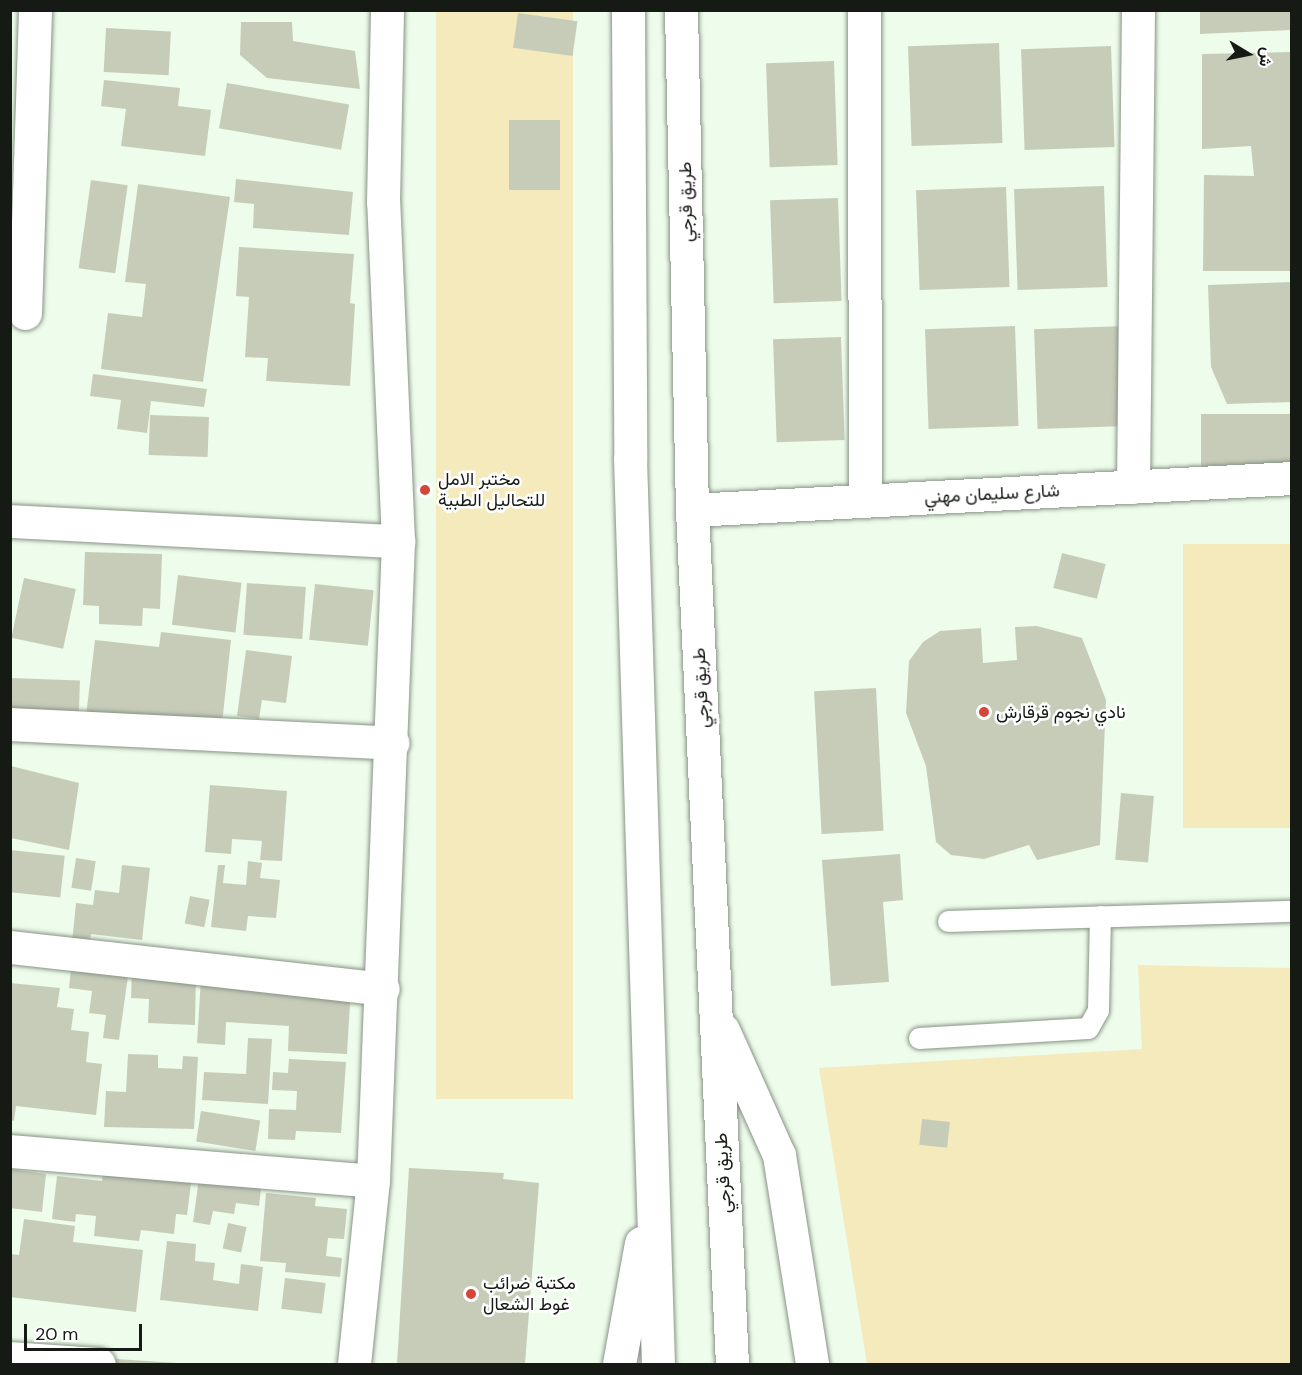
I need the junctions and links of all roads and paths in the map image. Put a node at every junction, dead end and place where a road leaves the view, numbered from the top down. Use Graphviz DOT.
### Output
graph roads {
  1 [pos="35,10"];
  2 [pos="387,10"];
  3 [pos="618,10"];
  4 [pos="628,10"];
  5 [pos="681,10"];
  6 [pos="864,10"];
  7 [pos="1137,10"];
  8 [pos="630,56"];
  9 [pos="25,313"];
  10 [pos="1292,478"];
  11 [pos="1133,487"];
  12 [pos="865,501"];
  13 [pos="692,510"];
  14 [pos="10,521"];
  15 [pos="398,541"];
  16 [pos="10,724"];
  17 [pos="393,743"];
  18 [pos="1292,911"];
  19 [pos="1100,916"];
  20 [pos="948,921"];
  21 [pos="10,947"];
  22 [pos="383,989"];
  23 [pos="717,1015"];
  24 [pos="919,1038"];
  25 [pos="10,1151"];
  26 [pos="655,1167"];
  27 [pos="373,1181"];
  28 [pos="10,1358"];
  29 [pos="99,1365"];
  30 [pos="354,1365"];
  31 [pos="619,1365"];
  32 [pos="658,1365"];
  33 [pos="732,1365"];
  34 [pos="812,1365"];
  1 -- 9 [label="main road"];
  2 -- 15 [label="main road"];
  3 -- 8 [label="main road"];
  4 -- 8 [label="main road"];
  5 -- 13 [label="main road, طريق قرجي"];
  6 -- 12 [label="main road"];
  7 -- 11 [label="main road"];
  8 -- 26 [label="main road"];
  10 -- 11 [label="main road, شارع سليمان مهني"];
  11 -- 12 [label="main road, شارع سليمان مهني"];
  12 -- 13 [label="main road, شارع سليمان مهني"];
  13 -- 23 [label="main road, طريق قرجي"];
  14 -- 15 [label="main road"];
  15 -- 17 [label="main road"];
  16 -- 17 [label="main road"];
  17 -- 22 [label="main road"];
  18 -- 19 [label="lane"];
  19 -- 20 [label="lane"];
  19 -- 24 [label="lane"];
  21 -- 22 [label="main road"];
  22 -- 27 [label="main road"];
  23 -- 33 [label="main road, طريق قرجي"];
  23 -- 34 [label="main road"];
  25 -- 27 [label="main road"];
  26 -- 31 [label="main road"];
  26 -- 32 [label="main road"];
  27 -- 30 [label="main road"];
  28 -- 29 [label="main road"];
}
